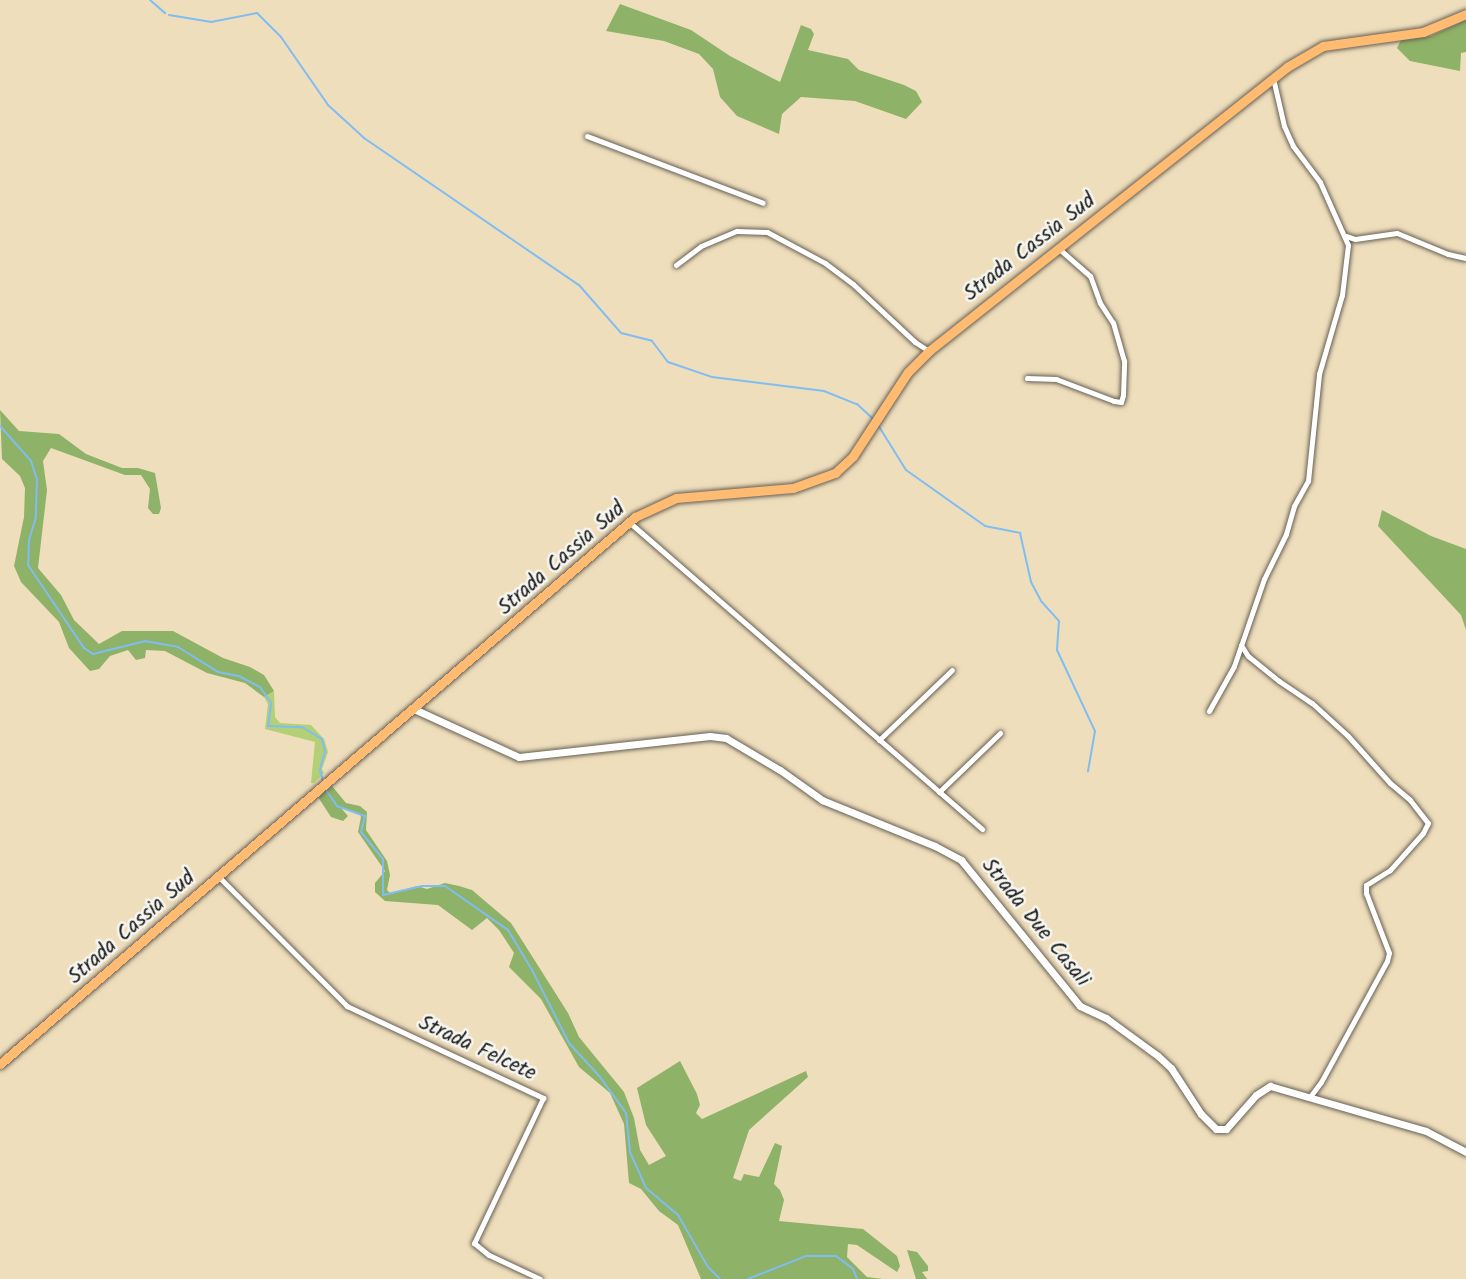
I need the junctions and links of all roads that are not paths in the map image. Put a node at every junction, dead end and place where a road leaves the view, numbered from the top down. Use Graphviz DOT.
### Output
graph roads {
  1 [pos="1466,14"];
  2 [pos="1273,78"];
  3 [pos="587,136"];
  4 [pos="763,203"];
  5 [pos="1346,236"];
  6 [pos="1058,248"];
  7 [pos="1466,258"];
  8 [pos="676,265"];
  9 [pos="929,351"];
  10 [pos="1027,378"];
  11 [pos="629,522"];
  12 [pos="1241,645"];
  13 [pos="952,670"];
  14 [pos="414,709"];
  15 [pos="1209,711"];
  16 [pos="1000,733"];
  17 [pos="879,740"];
  18 [pos="939,792"];
  19 [pos="982,829"];
  20 [pos="219,877"];
  21 [pos="0,1065"];
  22 [pos="1309,1098"];
  23 [pos="1466,1152"];
  24 [pos="540,1279"];
  1 -- 2 [label="main road, Strada Cassia Sud"];
  2 -- 5 [label="street"];
  2 -- 6 [label="main road, Strada Cassia Sud"];
  3 -- 4 [label="street"];
  5 -- 7 [label="street"];
  5 -- 12 [label="street"];
  6 -- 9 [label="main road, Strada Cassia Sud"];
  6 -- 10 [label="street"];
  8 -- 9 [label="street"];
  9 -- 11 [label="main road, Strada Cassia Sud"];
  11 -- 14 [label="main road, Strada Cassia Sud"];
  11 -- 17 [label="street"];
  12 -- 15 [label="street"];
  12 -- 22 [label="street"];
  13 -- 17 [label="street"];
  14 -- 20 [label="main road, Strada Cassia Sud"];
  14 -- 22 [label="street, Strada Due Casali"];
  16 -- 18 [label="street"];
  17 -- 18 [label="street"];
  18 -- 19 [label="street"];
  20 -- 21 [label="main road, Strada Cassia Sud"];
  20 -- 24 [label="street, Strada Felcete"];
  22 -- 23 [label="street, Strada Due Casali"];
}
